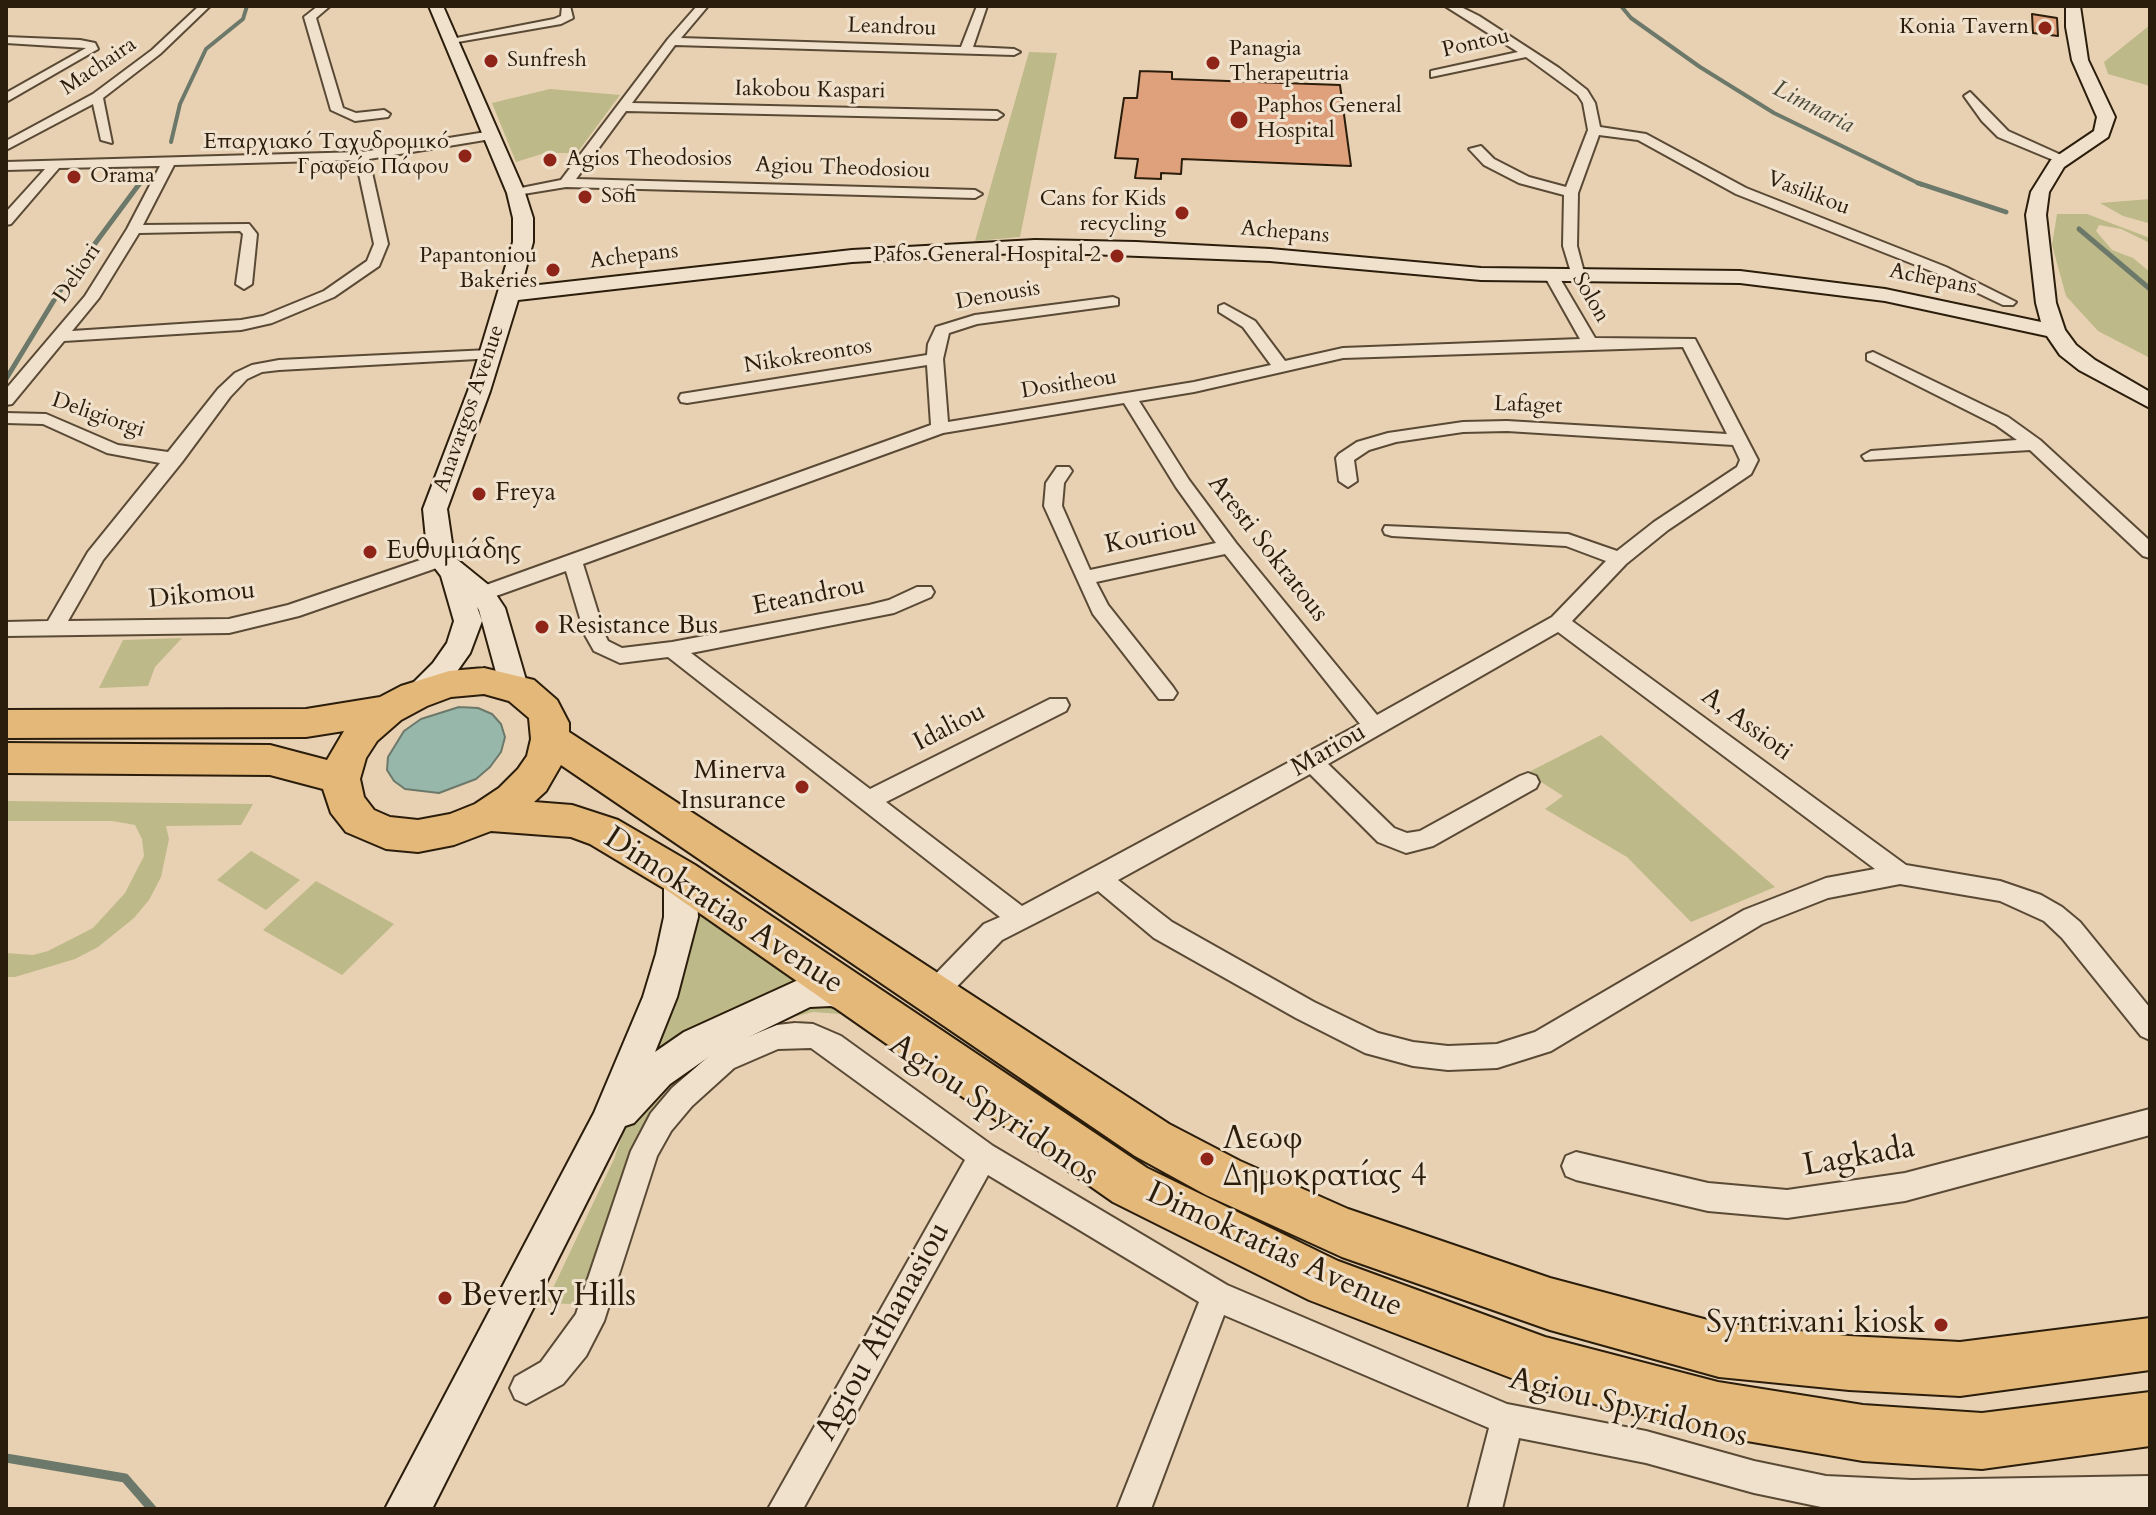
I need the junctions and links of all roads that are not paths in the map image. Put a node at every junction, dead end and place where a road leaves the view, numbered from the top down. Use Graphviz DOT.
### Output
graph roads {
  1 [pos="205,6"];
  2 [pos="325,6"];
  3 [pos="436,6"];
  4 [pos="703,6"];
  5 [pos="982,6"];
  6 [pos="1450,6"];
  7 [pos="2073,6"];
  8 [pos="566,8"];
  9 [pos="6,40"];
  10 [pos="452,40"];
  11 [pos="672,41"];
  12 [pos="966,50"];
  13 [pos="1014,52"];
  14 [pos="1525,54"];
  15 [pos="1435,74"];
  16 [pos="1970,96"];
  17 [pos="97,97"];
  18 [pos="6,98"];
  19 [pos="622,107"];
  20 [pos="384,114"];
  21 [pos="997,115"];
  22 [pos="1594,130"];
  23 [pos="492,135"];
  24 [pos="107,140"];
  25 [pos="6,146"];
  26 [pos="1476,149"];
  27 [pos="362,156"];
  28 [pos="2063,159"];
  29 [pos="170,160"];
  30 [pos="56,164"];
  31 [pos="6,166"];
  32 [pos="566,183"];
  33 [pos="516,193"];
  34 [pos="1571,193"];
  35 [pos="975,194"];
  36 [pos="6,221"];
  37 [pos="134,229"];
  38 [pos="1551,275"];
  39 [pos="1578,276"];
  40 [pos="244,284"];
  41 [pos="509,295"];
  42 [pos="1113,302"];
  43 [pos="2008,302"];
  44 [pos="1224,309"];
  45 [pos="2054,331"];
  46 [pos="62,336"];
  47 [pos="1590,343"];
  48 [pos="489,355"];
  49 [pos="1873,357"];
  50 [pos="935,359"];
  51 [pos="1280,366"];
  52 [pos="687,398"];
  53 [pos="1129,398"];
  54 [pos="6,400"];
  55 [pos="2150,401"];
  56 [pos="6,418"];
  57 [pos="940,428"];
  58 [pos="1739,440"];
  59 [pos="2034,444"];
  60 [pos="1871,456"];
  61 [pos="176,458"];
  62 [pos="1063,471"];
  63 [pos="1348,481"];
  64 [pos="1392,530"];
  65 [pos="1229,547"];
  66 [pos="2150,552"];
  67 [pos="1619,559"];
  68 [pos="573,562"];
  69 [pos="447,566"];
  70 [pos="1084,578"];
  71 [pos="924,592"];
  72 [pos="482,594"];
  73 [pos="1559,622"];
  74 [pos="55,627"];
  75 [pos="6,629"];
  76 [pos="672,649"];
  77 [pos="514,687"];
  78 [pos="1166,693"];
  79 [pos="401,703"];
  80 [pos="1058,705"];
  81 [pos="6,724"];
  82 [pos="1373,725"];
  83 [pos="550,739"];
  84 [pos="6,758"];
  85 [pos="1312,762"];
  86 [pos="341,779"];
  87 [pos="1528,782"];
  88 [pos="867,801"];
  89 [pos="489,815"];
  90 [pos="1900,874"];
  91 [pos="680,877"];
  92 [pos="1100,878"];
  93 [pos="1020,918"];
  94 [pos="931,996"];
  95 [pos="856,999"];
  96 [pos="2150,1028"];
  97 [pos="2150,1122"];
  98 [pos="607,1125"];
  99 [pos="983,1156"];
  100 [pos="1576,1166"];
  101 [pos="1216,1296"];
  102 [pos="2150,1344"];
  103 [pos="526,1388"];
  104 [pos="2150,1419"];
  105 [pos="1507,1420"];
  106 [pos="2150,1496"];
  107 [pos="1825,1500"];
  108 [pos="408,1509"];
  109 [pos="785,1509"];
  110 [pos="1134,1509"];
  111 [pos="1485,1509"];
  1 -- 17 [label="street, Machaira"];
  2 -- 20 [label="street"];
  3 -- 10 [label="street"];
  4 -- 11 [label="street"];
  5 -- 12 [label="street"];
  6 -- 14 [label="street"];
  7 -- 28 [label="street"];
  8 -- 10 [label="street"];
  9 -- 18 [label="street"];
  10 -- 23 [label="street"];
  11 -- 12 [label="street, Leandrou"];
  11 -- 19 [label="street"];
  12 -- 13 [label="street, Leandrou"];
  14 -- 15 [label="street, Pontou"];
  14 -- 22 [label="street"];
  16 -- 28 [label="street"];
  17 -- 24 [label="street"];
  17 -- 25 [label="street, Machaira"];
  19 -- 21 [label="street, Iakobou Kaspari"];
  19 -- 32 [label="street"];
  22 -- 34 [label="street"];
  22 -- 43 [label="street, Vasilikou"];
  23 -- 27 [label="street"];
  23 -- 33 [label="street"];
  26 -- 34 [label="street"];
  27 -- 29 [label="street"];
  27 -- 46 [label="street"];
  28 -- 45 [label="street"];
  29 -- 30 [label="street"];
  29 -- 37 [label="street, Deliori"];
  30 -- 31 [label="street"];
  30 -- 36 [label="street"];
  32 -- 33 [label="street, Agiou Theodosiou"];
  32 -- 35 [label="street, Agiou Theodosiou"];
  33 -- 41 [label="street, Anavargos Avenue"];
  34 -- 39 [label="street"];
  37 -- 40 [label="street"];
  37 -- 46 [label="street, Deliori"];
  38 -- 39 [label="street, Achepans"];
  38 -- 41 [label="street, Achepans"];
  38 -- 47 [label="street, Solon"];
  39 -- 45 [label="street, Achepans"];
  41 -- 48 [label="street, Anavargos Avenue"];
  42 -- 50 [label="street, Denousis"];
  44 -- 51 [label="street"];
  45 -- 55 [label="street"];
  46 -- 54 [label="street, Deliori"];
  47 -- 51 [label="street, Dositheou"];
  47 -- 58 [label="street, Dositheou"];
  48 -- 61 [label="street"];
  48 -- 69 [label="street, Anavargos Avenue"];
  49 -- 59 [label="street"];
  50 -- 52 [label="street, Nikokreontos"];
  50 -- 57 [label="street"];
  51 -- 53 [label="street, Dositheou"];
  53 -- 57 [label="street, Dositheou"];
  53 -- 65 [label="street, Aresti Sokratous"];
  56 -- 61 [label="street, Deligiorgi"];
  57 -- 68 [label="street, Dositheou"];
  58 -- 63 [label="street, Lafaget"];
  58 -- 67 [label="street, Mariou"];
  59 -- 60 [label="street"];
  59 -- 66 [label="street"];
  61 -- 74 [label="street"];
  62 -- 70 [label="street, Kouriou"];
  64 -- 67 [label="street"];
  65 -- 70 [label="street, Kouriou"];
  65 -- 82 [label="street, Aresti Sokratous"];
  67 -- 73 [label="street, Mariou"];
  68 -- 72 [label="street, Dositheou"];
  68 -- 76 [label="street, Eteandrou"];
  69 -- 72 [label="street"];
  69 -- 74 [label="street, Dikomou"];
  69 -- 79 [label="street, Anavargos Avenue"];
  70 -- 78 [label="street, Kouriou"];
  71 -- 76 [label="street, Eteandrou"];
  72 -- 77 [label="street"];
  73 -- 82 [label="street, Mariou"];
  73 -- 90 [label="street, A, Assioti"];
  74 -- 75 [label="street, Dikomou"];
  76 -- 88 [label="street"];
  77 -- 79 [label="highway"];
  77 -- 83 [label="highway"];
  79 -- 81 [label="highway"];
  79 -- 86 [label="highway"];
  80 -- 88 [label="street, Idaliou"];
  82 -- 85 [label="street, Mariou"];
  83 -- 89 [label="highway"];
  83 -- 94 [label="highway, Dimokratias Avenue"];
  84 -- 86 [label="highway"];
  85 -- 87 [label="street"];
  85 -- 92 [label="street, Mariou"];
  86 -- 89 [label="highway"];
  88 -- 93 [label="street"];
  89 -- 91 [label="highway, Dimokratias Avenue"];
  90 -- 92 [label="street"];
  90 -- 96 [label="street"];
  91 -- 95 [label="highway, Dimokratias Avenue"];
  91 -- 98 [label="street"];
  92 -- 93 [label="street, Mariou"];
  93 -- 94 [label="street, Mariou"];
  94 -- 102 [label="highway, Dimokratias Avenue"];
  95 -- 98 [label="street"];
  95 -- 104 [label="highway, Dimokratias Avenue"];
  97 -- 100 [label="street, Lagkada"];
  98 -- 108 [label="street"];
  99 -- 101 [label="street, Agiou Spyridonos"];
  99 -- 103 [label="street, Agiou Spyridonos"];
  99 -- 109 [label="street, Agiou Athanasiou"];
  101 -- 105 [label="street, Agiou Spyridonos"];
  101 -- 110 [label="street"];
  105 -- 107 [label="street, Agiou Spyridonos"];
  105 -- 111 [label="street"];
  106 -- 107 [label="street, Agiou Spyridonos"];
}
